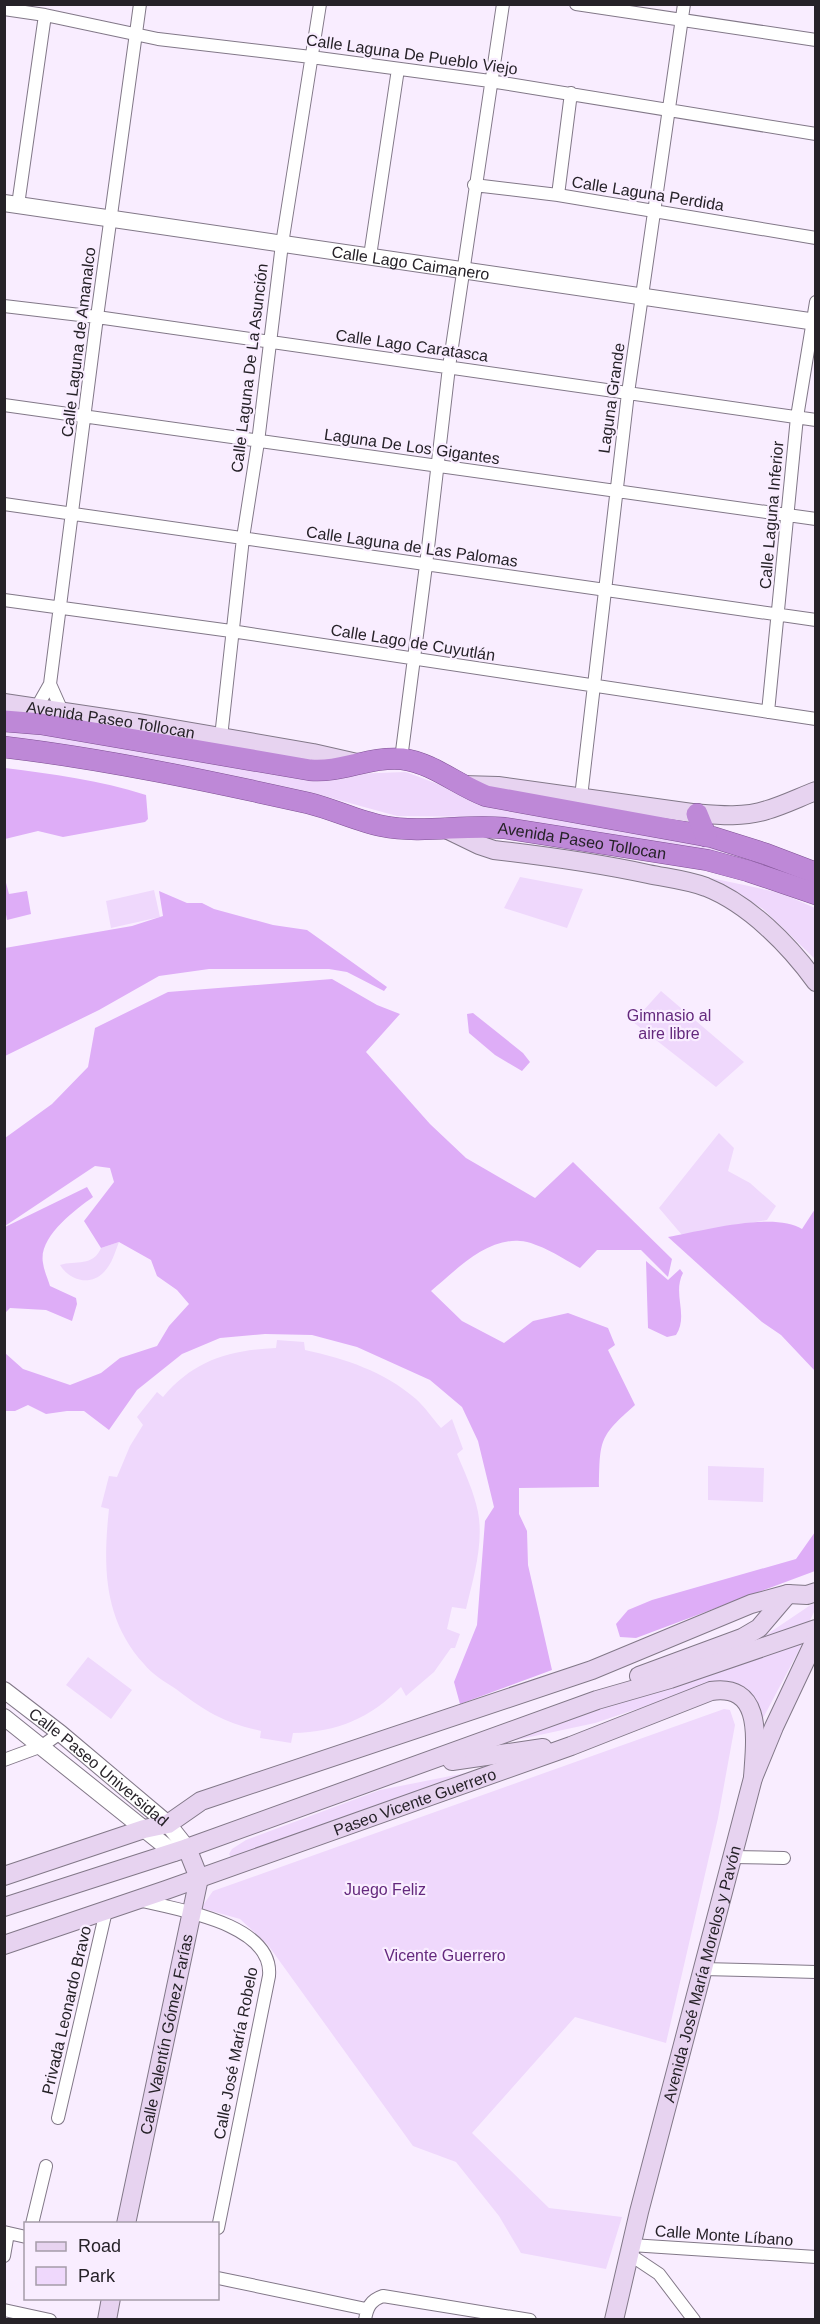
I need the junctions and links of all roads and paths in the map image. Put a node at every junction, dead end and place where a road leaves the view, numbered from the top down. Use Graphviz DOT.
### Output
graph roads {
  1 [pos="140,4"];
  2 [pos="320,4"];
  3 [pos="502,4"];
  4 [pos="576,4"];
  5 [pos="684,4"];
  6 [pos="4,9"];
  7 [pos="45,15"];
  8 [pos="682,19"];
  9 [pos="137,33"];
  10 [pos="816,40"];
  11 [pos="311,57"];
  12 [pos="398,69"];
  13 [pos="490,81"];
  14 [pos="571,93"];
  15 [pos="668,110"];
  16 [pos="816,134"];
  17 [pos="474,185"];
  18 [pos="558,195"];
  19 [pos="11,204"];
  20 [pos="653,211"];
  21 [pos="111,219"];
  22 [pos="816,237"];
  23 [pos="282,244"];
  24 [pos="370,256"];
  25 [pos="462,269"];
  26 [pos="642,297"];
  27 [pos="816,302"];
  28 [pos="4,306"];
  29 [pos="97,317"];
  30 [pos="814,322"];
  31 [pos="269,342"];
  32 [pos="449,367"];
  33 [pos="628,393"];
  34 [pos="4,405"];
  35 [pos="86,416"];
  36 [pos="797,417"];
  37 [pos="816,420"];
  38 [pos="258,442"];
  39 [pos="438,465"];
  40 [pos="616,491"];
  41 [pos="4,504"];
  42 [pos="72,513"];
  43 [pos="789,514"];
  44 [pos="816,519"];
  45 [pos="243,538"];
  46 [pos="426,565"];
  47 [pos="604,590"];
  48 [pos="4,600"];
  49 [pos="59,607"];
  50 [pos="778,615"];
  51 [pos="816,620"];
  52 [pos="231,631"];
  53 [pos="414,658"];
  54 [pos="50,684"];
  55 [pos="593,686"];
  56 [pos="9,700"];
  57 [pos="37,707"];
  58 [pos="63,711"];
  59 [pos="768,712"];
  60 [pos="816,719"];
  61 [pos="4,721"];
  62 [pos="221,737"];
  63 [pos="4,747"];
  64 [pos="4,756"];
  65 [pos="400,759"];
  66 [pos="357,763"];
  67 [pos="462,785"];
  68 [pos="816,791"];
  69 [pos="581,797"];
  70 [pos="697,814"];
  71 [pos="345,815"];
  72 [pos="446,829"];
  73 [pos="706,836"];
  74 [pos="816,873"];
  75 [pos="816,894"];
  76 [pos="816,982"];
  77 [pos="816,1592"];
  78 [pos="788,1594"];
  79 [pos="816,1629"];
  80 [pos="816,1638"];
  81 [pos="4,1690"];
  82 [pos="597,1700"];
  83 [pos="4,1717"];
  84 [pos="60,1733"];
  85 [pos="42,1746"];
  86 [pos="571,1746"];
  87 [pos="4,1760"];
  88 [pos="406,1769"];
  89 [pos="753,1778"];
  90 [pos="168,1824"];
  91 [pos="144,1829"];
  92 [pos="180,1851"];
  93 [pos="732,1857"];
  94 [pos="784,1858"];
  95 [pos="5,1877"];
  96 [pos="199,1878"];
  97 [pos="137,1899"];
  98 [pos="4,1907"];
  99 [pos="106,1911"];
  100 [pos="193,1914"];
  101 [pos="4,1945"];
  102 [pos="703,1969"];
  103 [pos="816,1972"];
  104 [pos="58,2118"];
  105 [pos="46,2166"];
  106 [pos="32,2222"];
  107 [pos="126,2222"];
  108 [pos="219,2223"];
  109 [pos="6,2233"];
  110 [pos="24,2236"];
  111 [pos="630,2249"];
  112 [pos="4,2256"];
  113 [pos="816,2257"];
  114 [pos="219,2278"];
  115 [pos="111,2300"];
  116 [pos="4,2310"];
  117 [pos="365,2314"];
  118 [pos="477,2316"];
  119 [pos="50,2319"];
  120 [pos="107,2319"];
  121 [pos="530,2319"];
  122 [pos="614,2319"];
  123 [pos="694,2319"];
  1 -- 9 [label="street, Calle Laguna de Amanalco"];
  2 -- 11 [label="street, Calle Laguna De La Asunción"];
  3 -- 13 [label="street"];
  4 -- 8 [label="street"];
  5 -- 8 [label="street, Laguna Grande"];
  6 -- 7 [label="street, Calle Laguna De Pueblo Viejo"];
  7 -- 9 [label="street, Calle Laguna De Pueblo Viejo"];
  7 -- 19 [label="street"];
  8 -- 10 [label="street"];
  8 -- 15 [label="street, Laguna Grande"];
  9 -- 11 [label="street, Calle Laguna De Pueblo Viejo"];
  9 -- 21 [label="street, Calle Laguna de Amanalco"];
  11 -- 12 [label="street, Calle Laguna De Pueblo Viejo"];
  11 -- 23 [label="street, Calle Laguna De La Asunción"];
  12 -- 13 [label="street, Calle Laguna De Pueblo Viejo"];
  12 -- 24 [label="street"];
  13 -- 14 [label="street, Calle Laguna De Pueblo Viejo"];
  13 -- 17 [label="street"];
  14 -- 15 [label="street, Calle Laguna De Pueblo Viejo"];
  14 -- 18 [label="street"];
  15 -- 16 [label="street, Calle Laguna De Pueblo Viejo"];
  15 -- 20 [label="street, Laguna Grande"];
  17 -- 18 [label="street, Calle Laguna Perdida"];
  17 -- 25 [label="street"];
  18 -- 20 [label="street, Calle Laguna Perdida"];
  19 -- 21 [label="street, Calle Lago Caimanero"];
  20 -- 22 [label="street, Calle Laguna Perdida"];
  20 -- 26 [label="street, Laguna Grande"];
  21 -- 23 [label="street, Calle Lago Caimanero"];
  21 -- 29 [label="street, Calle Laguna de Amanalco"];
  23 -- 24 [label="street, Calle Lago Caimanero"];
  23 -- 31 [label="street, Calle Laguna De La Asunción"];
  24 -- 25 [label="street, Calle Lago Caimanero"];
  25 -- 26 [label="street, Calle Lago Caimanero"];
  25 -- 32 [label="street"];
  26 -- 30 [label="street, Calle Lago Caimanero"];
  26 -- 33 [label="street, Laguna Grande"];
  27 -- 30 [label="street, Calle Laguna Inferior"];
  28 -- 29 [label="street, Calle Lago Caratasca"];
  29 -- 31 [label="street, Calle Lago Caratasca"];
  29 -- 35 [label="street, Calle Laguna de Amanalco"];
  30 -- 36 [label="street, Calle Laguna Inferior"];
  31 -- 32 [label="street, Calle Lago Caratasca"];
  31 -- 38 [label="street, Calle Laguna De La Asunción"];
  32 -- 33 [label="street, Calle Lago Caratasca"];
  32 -- 39 [label="street"];
  33 -- 36 [label="street, Calle Lago Caratasca"];
  33 -- 40 [label="street, Laguna Grande"];
  34 -- 35 [label="street, Laguna De Los Gigantes"];
  35 -- 38 [label="street, Laguna De Los Gigantes"];
  35 -- 42 [label="street, Calle Laguna de Amanalco"];
  36 -- 37 [label="street, Calle Lago Caratasca"];
  36 -- 43 [label="street, Calle Laguna Inferior"];
  38 -- 39 [label="street, Laguna De Los Gigantes"];
  38 -- 45 [label="street, Calle Laguna De La Asunción"];
  39 -- 40 [label="street, Laguna De Los Gigantes"];
  39 -- 46 [label="street"];
  40 -- 43 [label="street, Laguna De Los Gigantes"];
  40 -- 47 [label="street, Laguna Grande"];
  41 -- 42 [label="street, Calle Laguna de Las Palomas"];
  42 -- 45 [label="street, Calle Laguna de Las Palomas"];
  42 -- 49 [label="street, Calle Laguna de Amanalco"];
  43 -- 44 [label="street, Laguna De Los Gigantes"];
  43 -- 50 [label="street, Calle Laguna Inferior"];
  45 -- 46 [label="street, Calle Laguna de Las Palomas"];
  45 -- 52 [label="street, Calle Laguna De La Asunción"];
  46 -- 47 [label="street, Calle Laguna de Las Palomas"];
  46 -- 53 [label="street"];
  47 -- 50 [label="street, Calle Laguna de Las Palomas"];
  47 -- 55 [label="street, Laguna Grande"];
  48 -- 49 [label="street, Calle Lago de Cuyutlán"];
  49 -- 52 [label="street, Calle Lago de Cuyutlán"];
  49 -- 54 [label="street, Calle Laguna de Amanalco"];
  50 -- 51 [label="street, Calle Laguna de Las Palomas"];
  50 -- 59 [label="street, Calle Laguna Inferior"];
  52 -- 53 [label="street, Calle Lago de Cuyutlán"];
  52 -- 62 [label="street, Calle Laguna De La Asunción"];
  53 -- 55 [label="street, Calle Lago de Cuyutlán"];
  53 -- 65 [label="street"];
  54 -- 57 [label="street, Calle Laguna de Amanalco"];
  54 -- 58 [label="street"];
  55 -- 59 [label="street, Calle Lago de Cuyutlán"];
  55 -- 69 [label="street, Laguna Grande"];
  56 -- 57 [label="main road, Avenida Paseo Tollocan"];
  57 -- 58 [label="main road, Avenida Paseo Tollocan"];
  58 -- 62 [label="main road, Avenida Paseo Tollocan"];
  59 -- 60 [label="street, Calle Lago de Cuyutlán"];
  61 -- 66 [label="highway, Avenida Paseo Tollocan"];
  62 -- 66 [label="main road, Avenida Paseo Tollocan"];
  63 -- 71 [label="highway, Avenida Paseo Tollocan"];
  64 -- 71 [label="main road, Avenida Paseo Tollocan"];
  65 -- 66 [label="highway, Avenida Paseo Tollocan"];
  65 -- 67 [label="highway, Avenida Paseo Tollocan"];
  67 -- 69 [label="main road"];
  67 -- 73 [label="highway, Avenida Paseo Tollocan"];
  68 -- 70 [label="main road"];
  69 -- 70 [label="main road"];
  70 -- 73 [label="highway"];
  71 -- 72 [label="highway, Avenida Paseo Tollocan"];
  72 -- 75 [label="highway, Avenida Paseo Tollocan"];
  72 -- 76 [label="main road"];
  73 -- 74 [label="highway, Avenida Paseo Tollocan"];
  77 -- 78 [label="main road"];
  78 -- 82 [label="main road"];
  78 -- 90 [label="main road"];
  79 -- 82 [label="main road, Paseo Vicente Guerrero"];
  80 -- 89 [label="main road, Avenida José María Morelos y Pavón"];
  81 -- 84 [label="street, Calle Paseo Universidad"];
  82 -- 88 [label="main road, Paseo Vicente Guerrero"];
  83 -- 85 [label="street, Calle Paseo Universidad"];
  84 -- 85 [label="street"];
  84 -- 90 [label="street, Calle Paseo Universidad"];
  85 -- 87 [label="street"];
  85 -- 91 [label="street, Calle Paseo Universidad"];
  86 -- 88 [label="main road"];
  86 -- 89 [label="main road, Paseo Vicente Guerrero"];
  86 -- 96 [label="main road, Paseo Vicente Guerrero"];
  88 -- 92 [label="main road, Paseo Vicente Guerrero"];
  89 -- 93 [label="main road, Avenida José María Morelos y Pavón"];
  90 -- 91 [label="main road"];
  90 -- 92 [label="street, Calle Paseo Universidad"];
  91 -- 92 [label="street, Calle Paseo Universidad"];
  91 -- 95 [label="main road"];
  92 -- 96 [label="main road"];
  92 -- 98 [label="main road, Paseo Vicente Guerrero"];
  93 -- 94 [label="street"];
  93 -- 102 [label="main road, Avenida José María Morelos y Pavón"];
  96 -- 97 [label="main road, Paseo Vicente Guerrero"];
  96 -- 100 [label="main road, Calle Valentín Gómez Farías"];
  97 -- 99 [label="main road, Paseo Vicente Guerrero"];
  97 -- 100 [label="street, Calle José María Robelo"];
  99 -- 101 [label="main road, Paseo Vicente Guerrero"];
  99 -- 104 [label="street, Privada Leonardo Bravo"];
  100 -- 107 [label="main road, Calle Valentín Gómez Farías"];
  100 -- 108 [label="street, Calle José María Robelo"];
  102 -- 103 [label="street"];
  102 -- 111 [label="main road, Avenida José María Morelos y Pavón"];
  105 -- 106 [label="street"];
  109 -- 110 [label="street"];
  109 -- 112 [label="street"];
  111 -- 113 [label="street, Calle Monte Líbano"];
  111 -- 122 [label="main road, Avenida José María Morelos y Pavón"];
  111 -- 123 [label="street"];
  114 -- 117 [label="street"];
  115 -- 120 [label="main road"];
  116 -- 119 [label="street"];
  117 -- 118 [label="street"];
  118 -- 121 [label="street"];
}
